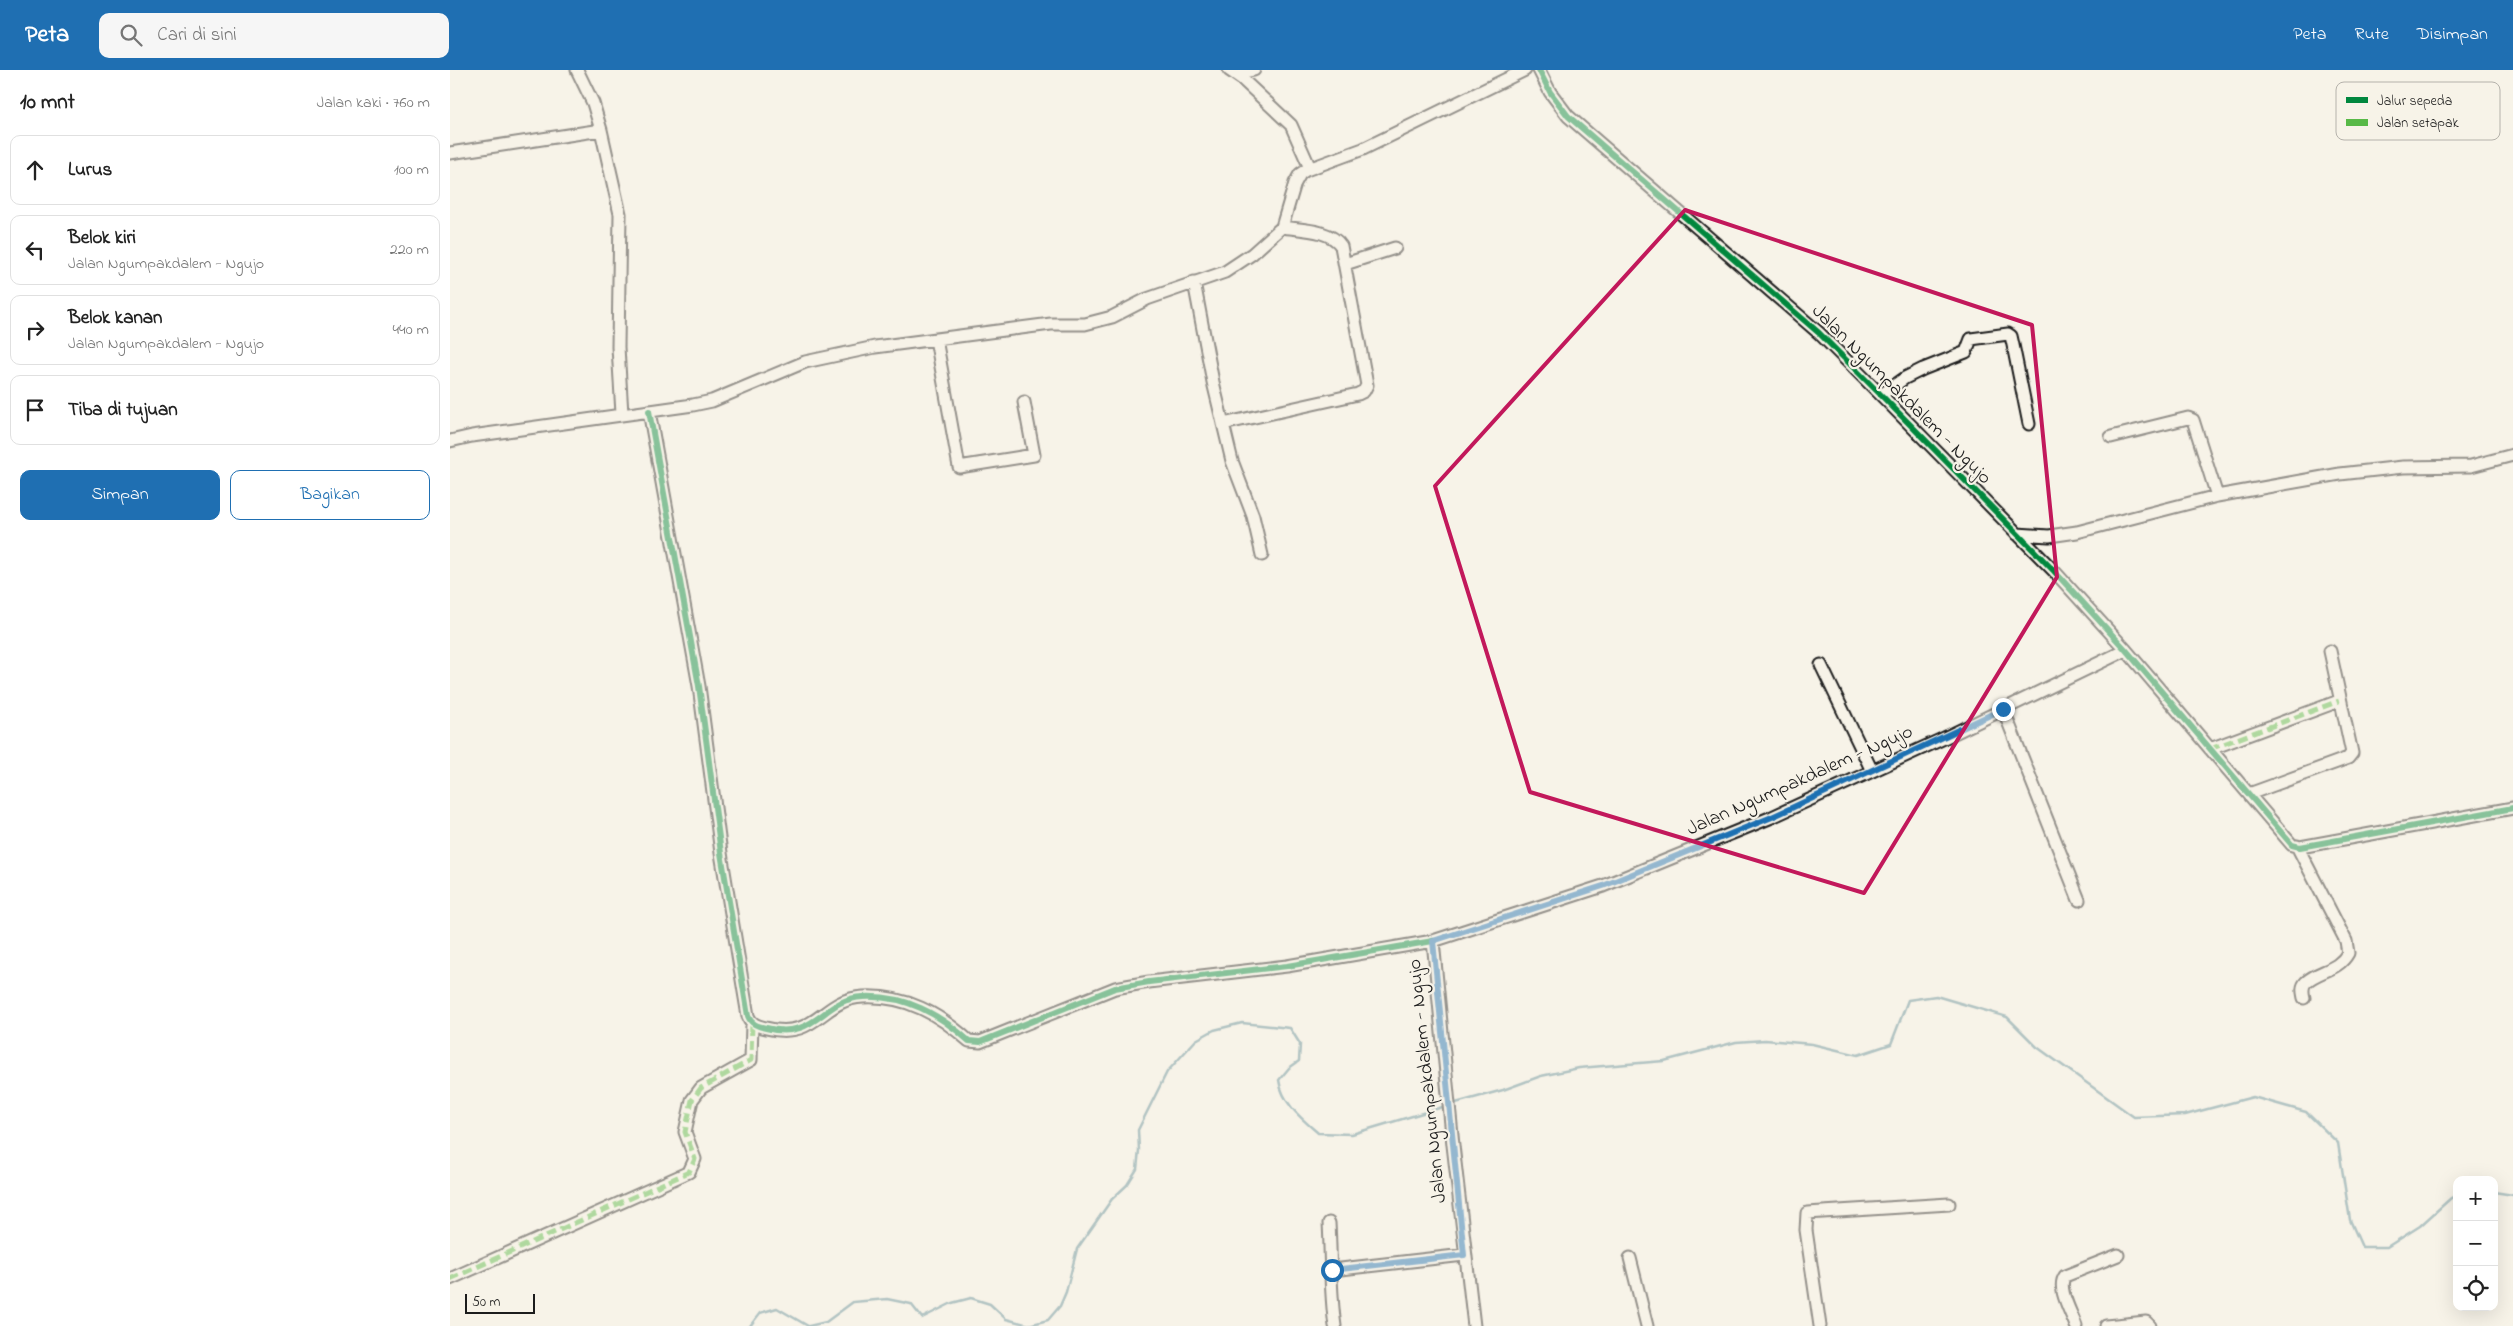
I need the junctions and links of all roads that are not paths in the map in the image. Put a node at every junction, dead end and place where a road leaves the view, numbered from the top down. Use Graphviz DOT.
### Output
graph roads {
  1 [pos="577,70"];
  2 [pos="1254,70"];
  3 [pos="1525,70"];
  4 [pos="1539,70"];
  5 [pos="1232,72"];
  6 [pos="601,130"];
  7 [pos="450,153"];
  8 [pos="1310,168"];
  9 [pos="1282,227"];
  10 [pos="1395,248"];
  11 [pos="1345,264"];
  12 [pos="1194,282"];
  13 [pos="936,339"];
  14 [pos="1881,395"];
  15 [pos="1024,402"];
  16 [pos="649,411"];
  17 [pos="622,414"];
  18 [pos="1223,424"];
  19 [pos="2029,424"];
  20 [pos="2111,437"];
  21 [pos="450,442"];
  22 [pos="2513,455"];
  23 [pos="2217,496"];
  24 [pos="2017,534"];
  25 [pos="1262,555"];
  26 [pos="2126,650"];
  27 [pos="2330,651"];
  28 [pos="1821,665"];
  29 [pos="2339,701"];
  30 [pos="2003,709"];
  31 [pos="2210,749"];
  32 [pos="1872,771"];
  33 [pos="2249,794"];
  34 [pos="2513,808"];
  35 [pos="2297,846"];
  36 [pos="2079,900"];
  37 [pos="1433,941"];
  38 [pos="2304,998"];
  39 [pos="752,1022"];
  40 [pos="1949,1204"];
  41 [pos="1329,1223"];
  42 [pos="1464,1255"];
  43 [pos="2118,1255"];
  44 [pos="1630,1258"];
  45 [pos="1332,1270"];
  46 [pos="450,1279"];
  47 [pos="1335,1326"];
  48 [pos="1474,1326"];
  49 [pos="1647,1326"];
  50 [pos="1820,1326"];
  51 [pos="2076,1326"];
  52 [pos="2106,1326"];
  53 [pos="2150,1326"];
  1 -- 6 [label="street"];
  2 -- 5 [label="street"];
  3 -- 8 [label="street"];
  4 -- 14 [label="street, Jalan Ngumpakdalem - Ngujo"];
  5 -- 8 [label="street"];
  6 -- 7 [label="street"];
  6 -- 17 [label="street"];
  8 -- 9 [label="street"];
  9 -- 11 [label="street"];
  9 -- 12 [label="street"];
  10 -- 11 [label="street"];
  11 -- 18 [label="street"];
  12 -- 13 [label="street"];
  12 -- 18 [label="street"];
  13 -- 15 [label="street"];
  13 -- 16 [label="street"];
  14 -- 19 [label="street"];
  14 -- 24 [label="street, Jalan Ngumpakdalem - Ngujo"];
  16 -- 17 [label="street"];
  16 -- 39 [label="street"];
  17 -- 21 [label="street"];
  18 -- 25 [label="street"];
  20 -- 23 [label="street"];
  22 -- 23 [label="street"];
  23 -- 24 [label="street"];
  24 -- 26 [label="street, Jalan Ngumpakdalem - Ngujo"];
  26 -- 30 [label="street, Jalan Ngumpakdalem - Ngujo"];
  26 -- 31 [label="street"];
  27 -- 29 [label="street"];
  28 -- 32 [label="street"];
  29 -- 31 [label="street"];
  29 -- 33 [label="street"];
  30 -- 32 [label="street, Jalan Ngumpakdalem - Ngujo"];
  30 -- 36 [label="street"];
  31 -- 33 [label="street"];
  32 -- 37 [label="street, Jalan Ngumpakdalem - Ngujo"];
  33 -- 35 [label="street"];
  34 -- 35 [label="street"];
  35 -- 38 [label="street"];
  37 -- 39 [label="street"];
  37 -- 42 [label="street, Jalan Ngumpakdalem - Ngujo"];
  39 -- 46 [label="street"];
  40 -- 50 [label="street"];
  41 -- 45 [label="street"];
  42 -- 45 [label="street"];
  42 -- 48 [label="street, Jalan Ngumpakdalem - Ngujo"];
  43 -- 51 [label="street"];
  44 -- 49 [label="street"];
  45 -- 47 [label="street"];
  52 -- 53 [label="street"];
}
